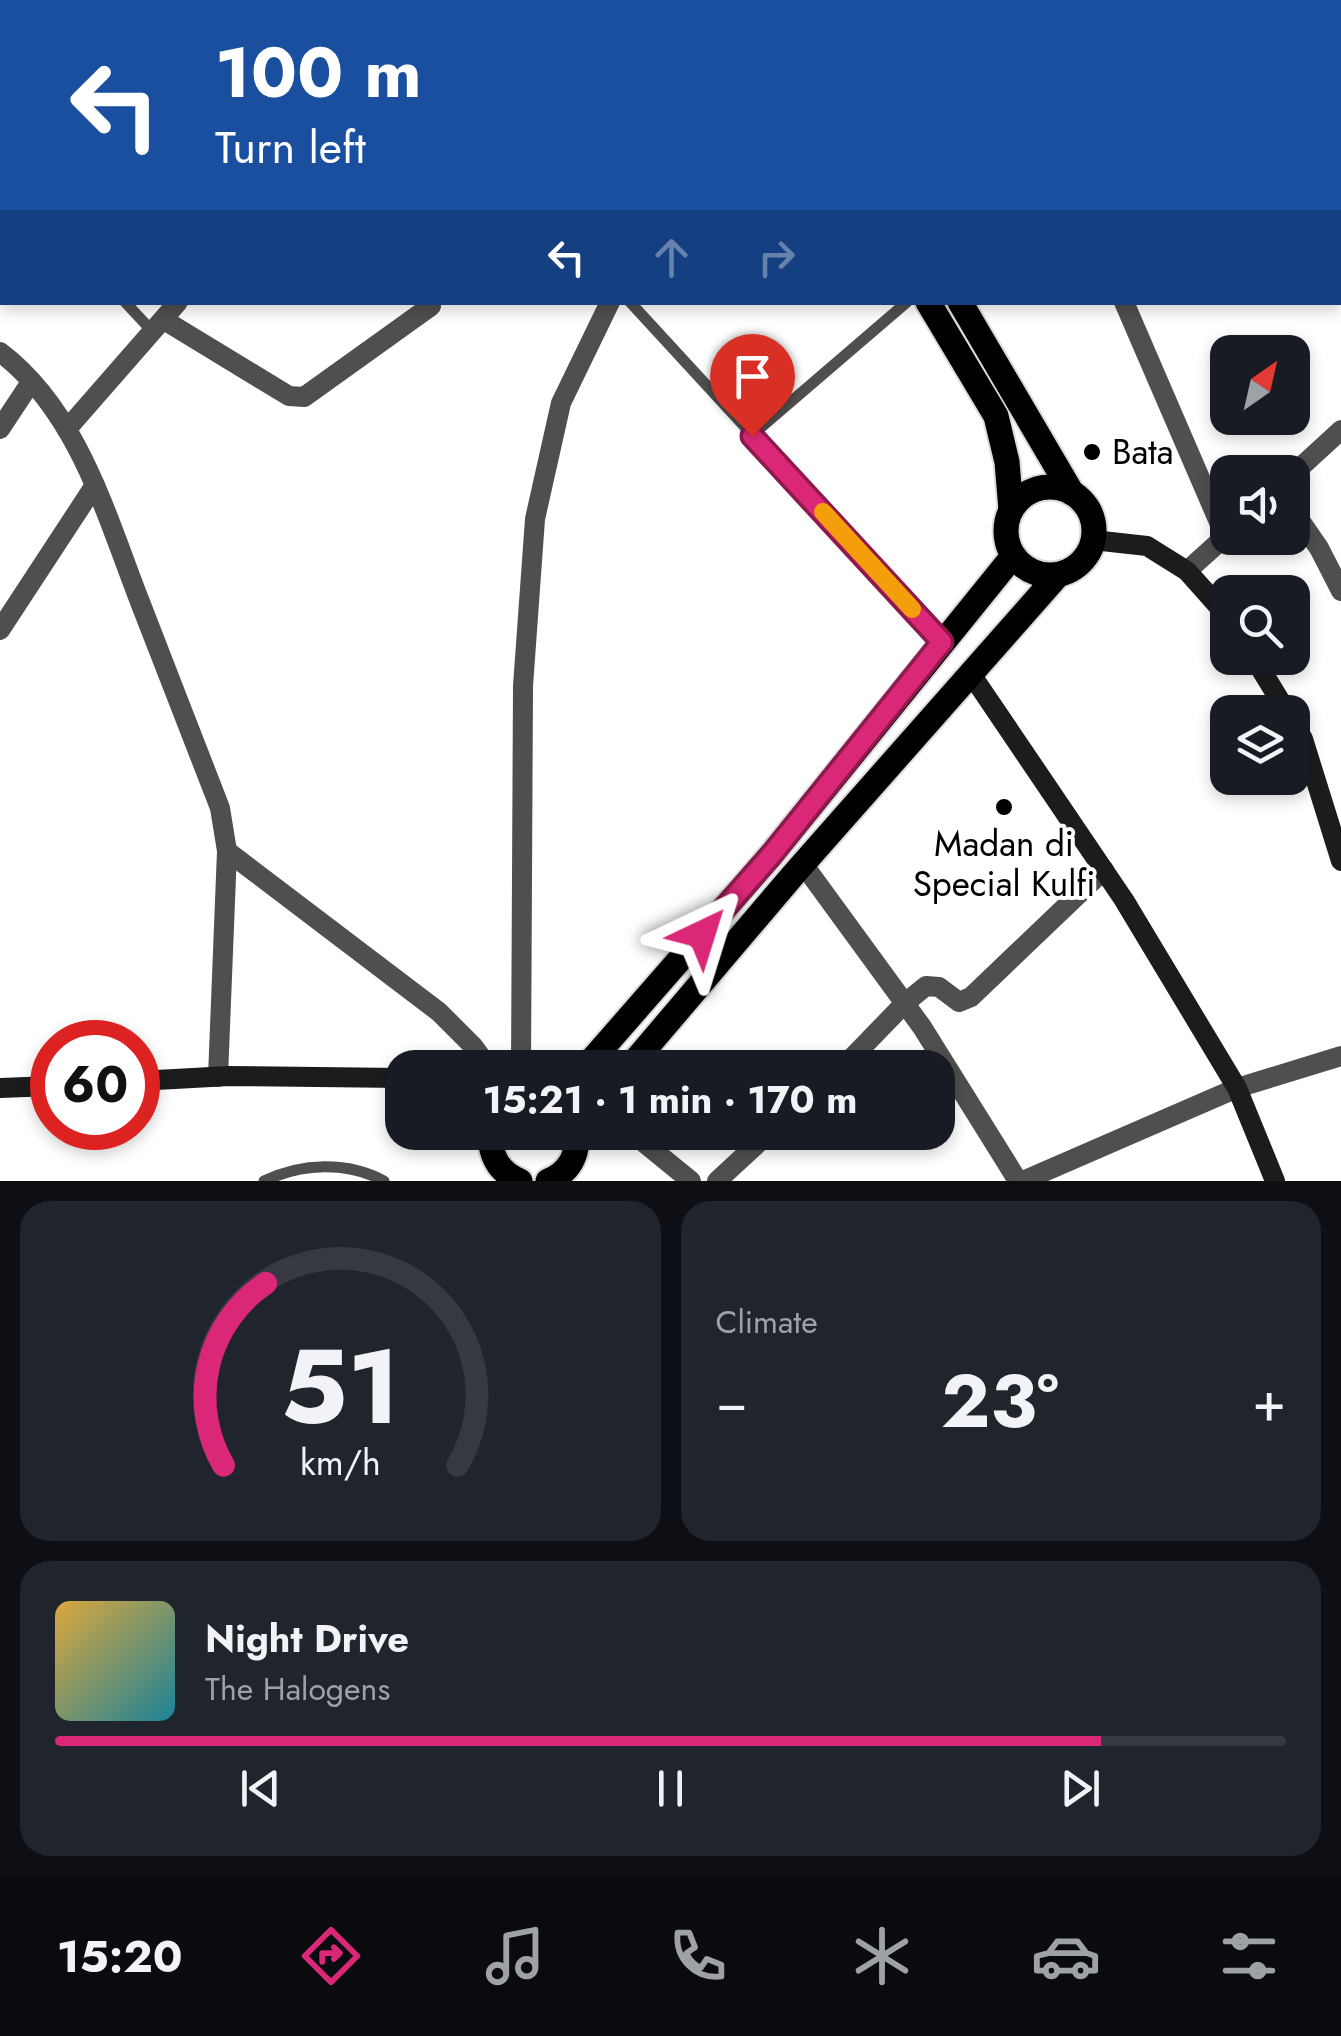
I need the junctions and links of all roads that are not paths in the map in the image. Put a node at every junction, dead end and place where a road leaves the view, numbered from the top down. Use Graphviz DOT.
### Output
graph roads {
  1 [pos="129,305"];
  2 [pos="176,305"];
  3 [pos="609,305"];
  4 [pos="633,305"];
  5 [pos="904,305"];
  6 [pos="930,305"];
  7 [pos="962,305"];
  8 [pos="1125,305"];
  9 [pos="431,306"];
  10 [pos="158,326"];
  11 [pos="0,352"];
  12 [pos="31,382"];
  13 [pos="0,429"];
  14 [pos="67,429"];
  15 [pos="1341,430"];
  16 [pos="752,436"];
  17 [pos="1310,458"];
  18 [pos="95,486"];
  19 [pos="1072,493"];
  20 [pos="1210,498"];
  21 [pos="1011,510"];
  22 [pos="1310,534"];
  23 [pos="1093,540"];
  24 [pos="1210,550"];
  25 [pos="1013,556"];
  26 [pos="1187,571"];
  27 [pos="1058,575"];
  28 [pos="1341,591"];
  29 [pos="1210,596"];
  30 [pos="0,630"];
  31 [pos="942,642"];
  32 [pos="971,674"];
  33 [pos="1310,761"];
  34 [pos="227,852"];
  35 [pos="1341,861"];
  36 [pos="802,864"];
  37 [pos="1104,870"];
  38 [pos="904,1003"];
  39 [pos="476,1050"];
  40 [pos="522,1050"];
  41 [pos="601,1050"];
  42 [pos="644,1050"];
  43 [pos="859,1050"];
  44 [pos="1341,1056"];
  45 [pos="218,1077"];
  46 [pos="385,1078"];
  47 [pos="160,1080"];
  48 [pos="30,1087"];
  49 [pos="0,1088"];
  50 [pos="1237,1088"];
  51 [pos="576,1150"];
  52 [pos="653,1150"];
  53 [pos="751,1150"];
  54 [pos="490,1173"];
  55 [pos="264,1181"];
  56 [pos="384,1181"];
  57 [pos="520,1181"];
  58 [pos="548,1181"];
  59 [pos="691,1181"];
  60 [pos="717,1181"];
  61 [pos="1020,1181"];
  62 [pos="1276,1181"];
  1 -- 10 [label="lane"];
  2 -- 10 [label="street"];
  3 -- 40 [label="street"];
  4 -- 16 [label="lane"];
  5 -- 16 [label="lane"];
  6 -- 21 [label="main road"];
  7 -- 19 [label="main road"];
  8 -- 20 [label="street"];
  9 -- 10 [label="street"];
  10 -- 14 [label="street"];
  11 -- 12 [label="street"];
  12 -- 13 [label="street"];
  12 -- 14 [label="street"];
  14 -- 18 [label="street"];
  15 -- 17 [label="street"];
  16 -- 31 [label="lane"];
  18 -- 30 [label="street"];
  18 -- 34 [label="street"];
  19 -- 21 [label="main road"];
  19 -- 23 [label="main road"];
  21 -- 25 [label="main road"];
  22 -- 28 [label="street"];
  23 -- 26 [label="street"];
  23 -- 27 [label="main road"];
  24 -- 26 [label="street"];
  25 -- 27 [label="main road"];
  25 -- 31 [label="main road"];
  26 -- 29 [label="street"];
  27 -- 32 [label="main road"];
  31 -- 41 [label="main road"];
  32 -- 36 [label="main road"];
  32 -- 37 [label="street"];
  33 -- 35 [label="street"];
  34 -- 39 [label="street"];
  34 -- 45 [label="street"];
  36 -- 38 [label="street"];
  36 -- 42 [label="main road"];
  37 -- 38 [label="street"];
  37 -- 50 [label="street"];
  38 -- 43 [label="street"];
  38 -- 61 [label="street"];
  44 -- 50 [label="street"];
  45 -- 46 [label="street"];
  45 -- 47 [label="street"];
  48 -- 49 [label="street"];
  50 -- 61 [label="street"];
  50 -- 62 [label="street"];
  51 -- 58 [label="main road"];
  52 -- 59 [label="street"];
  53 -- 60 [label="street"];
  54 -- 57 [label="main road"];
  55 -- 56 [label="lane"];
}
